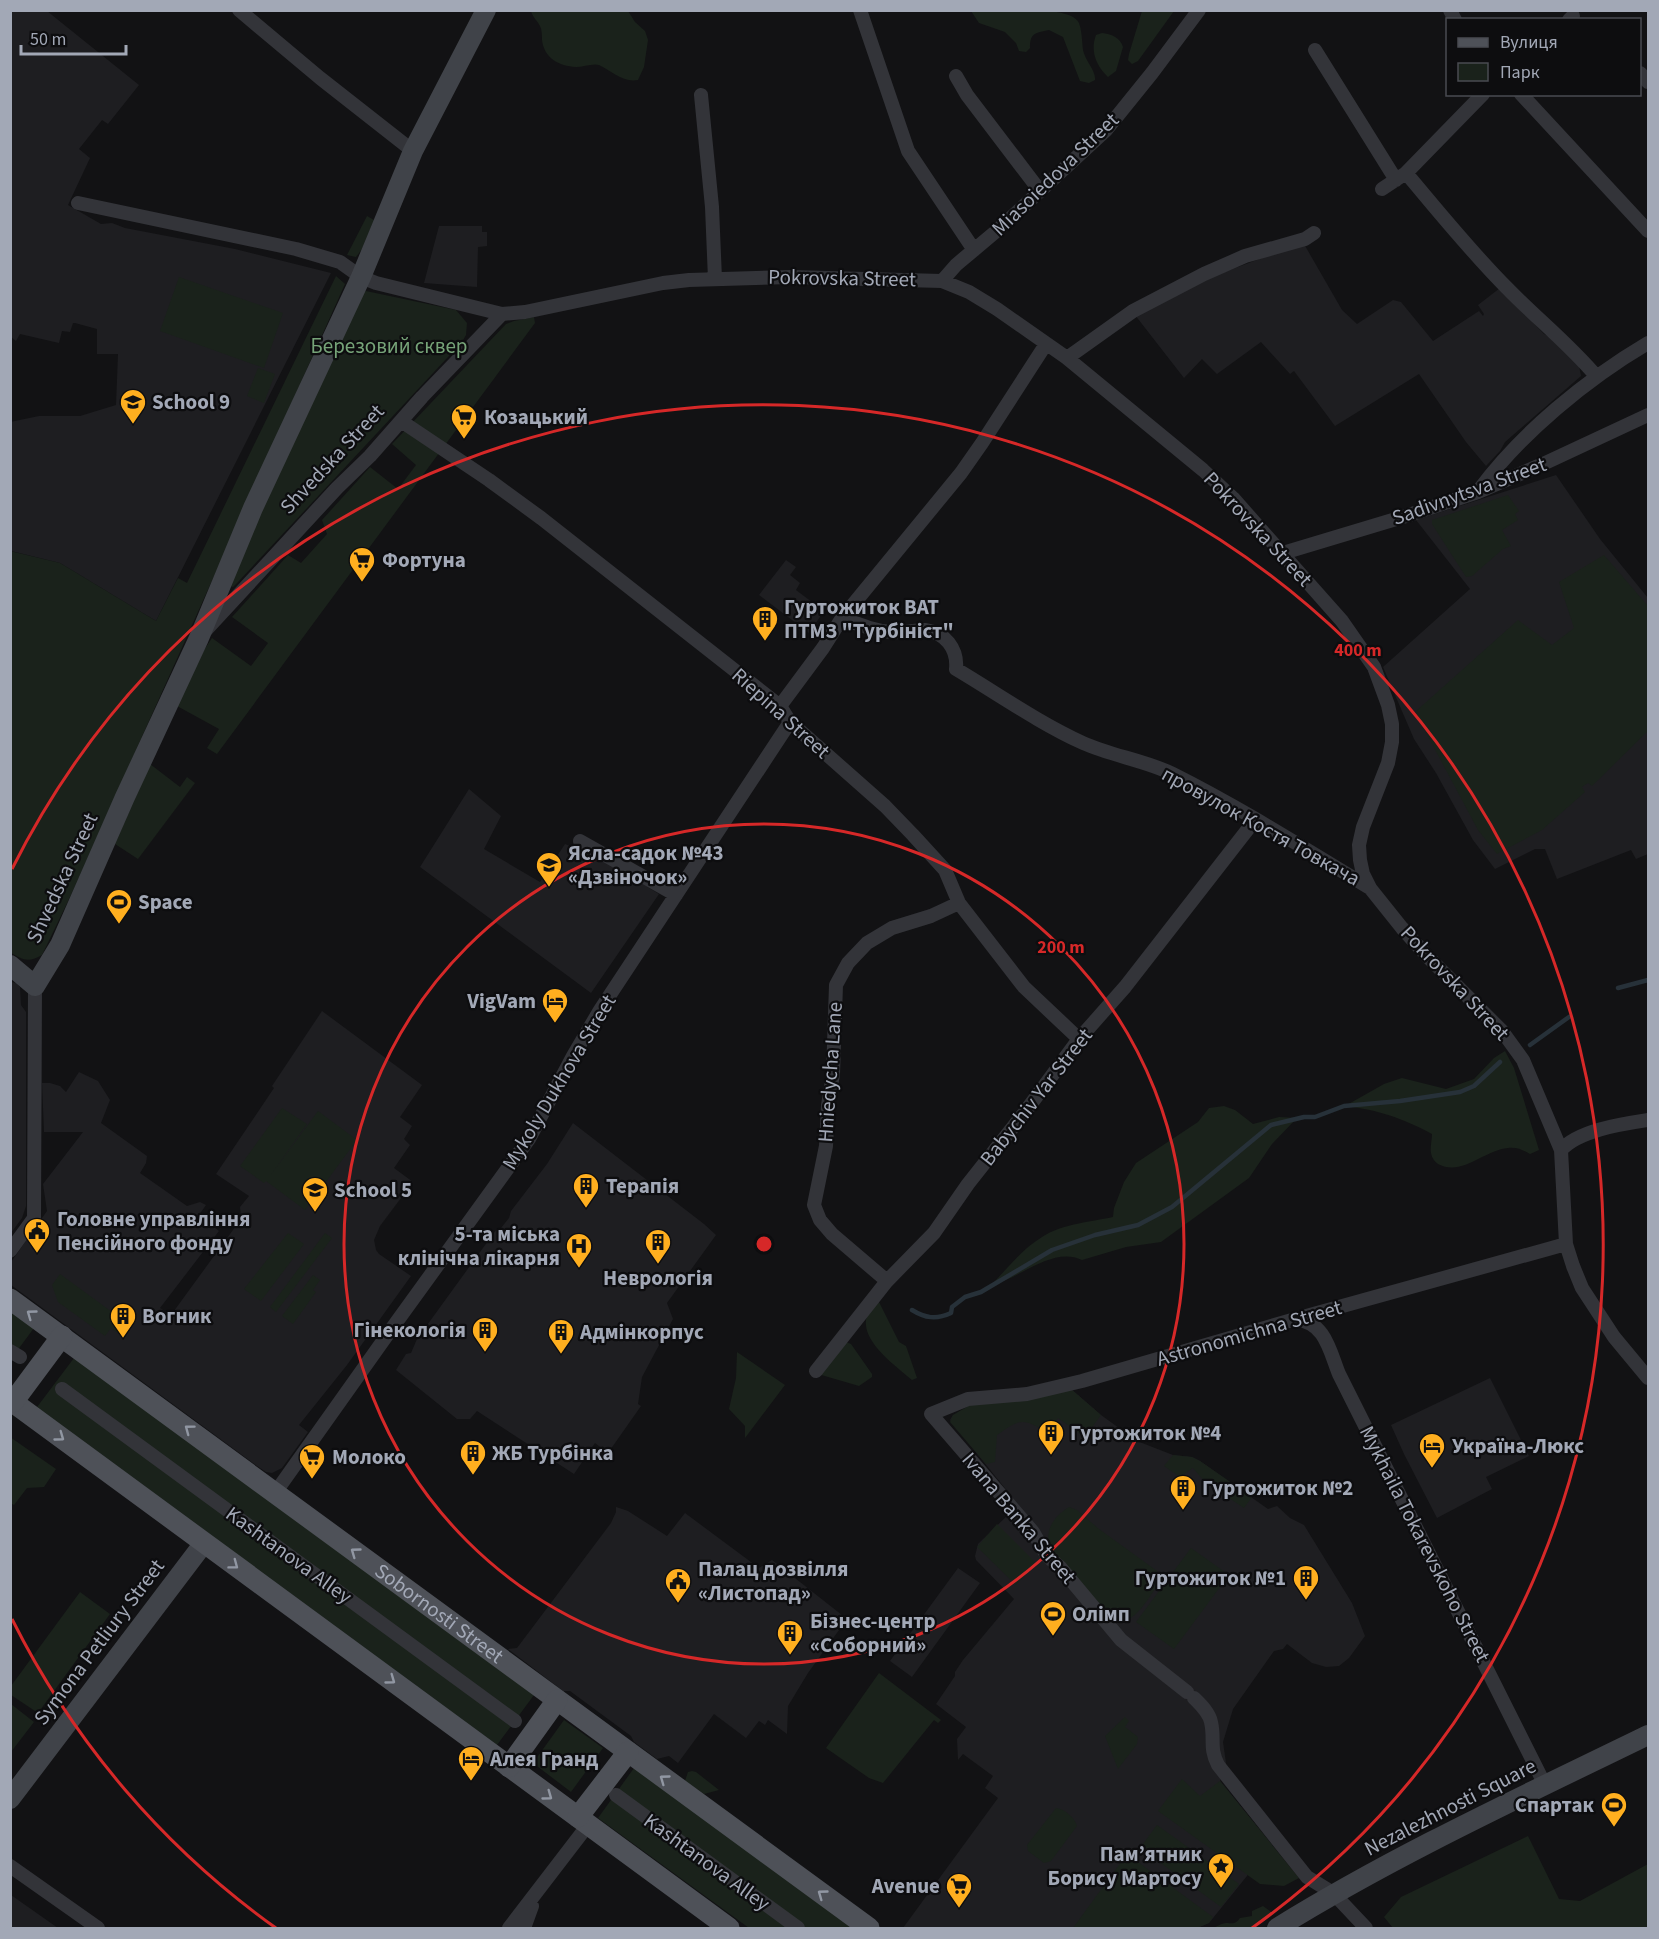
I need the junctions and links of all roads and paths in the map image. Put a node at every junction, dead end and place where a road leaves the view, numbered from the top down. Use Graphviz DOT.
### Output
graph roads {
  1 [pos="239,10"];
  2 [pos="486,10"];
  3 [pos="860,10"];
  4 [pos="1199,10"];
  5 [pos="1315,50"];
  6 [pos="956,76"];
  7 [pos="701,95"];
  8 [pos="1481,96"];
  9 [pos="1523,96"];
  10 [pos="413,151"];
  11 [pos="1401,177"];
  12 [pos="1382,189"];
  13 [pos="1040,191"];
  14 [pos="78,203"];
  15 [pos="1648,231"];
  16 [pos="1314,234"];
  17 [pos="974,250"];
  18 [pos="360,277"];
  19 [pos="716,279"];
  20 [pos="942,281"];
  21 [pos="502,314"];
  22 [pos="1648,343"];
  23 [pos="1046,344"];
  24 [pos="1067,358"];
  25 [pos="1596,376"];
  26 [pos="1648,415"];
  27 [pos="401,421"];
  28 [pos="1478,492"];
  29 [pos="1283,553"];
  30 [pos="842,618"];
  31 [pos="199,638"];
  32 [pos="780,706"];
  33 [pos="790,722"];
  34 [pos="1255,819"];
  35 [pos="580,841"];
  36 [pos="1371,888"];
  37 [pos="676,895"];
  38 [pos="959,903"];
  39 [pos="10,965"];
  40 [pos="35,986"];
  41 [pos="1079,1039"];
  42 [pos="1648,1120"];
  43 [pos="1561,1150"];
  44 [pos="1566,1244"];
  45 [pos="10,1251"];
  46 [pos="887,1281"];
  47 [pos="10,1299"];
  48 [pos="1352,1305"];
  49 [pos="1292,1320"];
  50 [pos="1324,1335"];
  51 [pos="62,1336"];
  52 [pos="816,1371"];
  53 [pos="1648,1378"];
  54 [pos="62,1389"];
  55 [pos="11,1402"];
  56 [pos="931,1414"];
  57 [pos="275,1493"];
  58 [pos="204,1543"];
  59 [pos="557,1700"];
  60 [pos="515,1721"];
  61 [pos="1648,1735"];
  62 [pos="627,1752"];
  63 [pos="509,1767"];
  64 [pos="1545,1785"];
  65 [pos="616,1795"];
  66 [pos="10,1799"];
  67 [pos="583,1821"];
  68 [pos="10,1866"];
  69 [pos="536,1893"];
  70 [pos="1333,1893"];
  71 [pos="98,1929"];
  72 [pos="509,1929"];
  73 [pos="524,1929"];
  74 [pos="729,1929"];
  75 [pos="798,1929"];
  76 [pos="869,1929"];
  77 [pos="1277,1929"];
  78 [pos="1366,1929"];
  1 -- 10 [label="street"];
  2 -- 10 [label="street, Shvedska Street"];
  3 -- 17 [label="street, Miasoiedova Street"];
  4 -- 13 [label="street, Miasoiedova Street"];
  5 -- 11 [label="street"];
  6 -- 13 [label="street"];
  7 -- 19 [label="street"];
  8 -- 11 [label="street"];
  9 -- 15 [label="street"];
  10 -- 18 [label="street, Shvedska Street"];
  11 -- 12 [label="street"];
  11 -- 25 [label="street"];
  13 -- 17 [label="street, Miasoiedova Street"];
  14 -- 18 [label="street"];
  16 -- 24 [label="street"];
  17 -- 20 [label="street, Miasoiedova Street"];
  18 -- 21 [label="street, Pokrovska Street"];
  18 -- 31 [label="street, Shvedska Street"];
  19 -- 20 [label="street, Pokrovska Street"];
  19 -- 21 [label="street, Pokrovska Street"];
  20 -- 23 [label="street, Pokrovska Street"];
  21 -- 27 [label="street, Shvedska Street"];
  22 -- 25 [label="street"];
  23 -- 24 [label="street, Pokrovska Street"];
  23 -- 30 [label="street"];
  24 -- 29 [label="street, Pokrovska Street"];
  25 -- 28 [label="street"];
  26 -- 28 [label="street, Sadivnytsva Street"];
  27 -- 31 [label="street, Shvedska Street"];
  27 -- 32 [label="street, Riepina Street"];
  28 -- 29 [label="street, Sadivnytsva Street"];
  29 -- 36 [label="street, Pokrovska Street"];
  30 -- 32 [label="street"];
  30 -- 34 [label="street, провулок Костя Товкача"];
  31 -- 40 [label="street, Shvedska Street"];
  32 -- 33 [label="street, Riepina Street"];
  33 -- 37 [label="street, Mykoly Dukhova Street"];
  33 -- 38 [label="street, Riepina Street"];
  34 -- 36 [label="street, провулок Костя Товкача"];
  34 -- 41 [label="street, Babychiv Yar Street"];
  35 -- 37 [label="street"];
  36 -- 43 [label="street, Pokrovska Street"];
  37 -- 57 [label="street, Mykoly Dukhova Street"];
  38 -- 41 [label="street, Riepina Street"];
  38 -- 46 [label="street, Hniedycha Lane"];
  39 -- 40 [label="street"];
  40 -- 45 [label="street"];
  41 -- 46 [label="street, Babychiv Yar Street"];
  42 -- 43 [label="street"];
  43 -- 44 [label="street, Pokrovska Street"];
  44 -- 48 [label="street, Astronomichna Street"];
  44 -- 53 [label="street, Pokrovska Street"];
  46 -- 52 [label="street, Babychiv Yar Street"];
  51 -- 47 [label="main road, Sobornosti Street, one-way"];
  48 -- 49 [label="street, Astronomichna Street"];
  48 -- 50 [label="street"];
  49 -- 50 [label="street"];
  49 -- 56 [label="street, Astronomichna Street"];
  50 -- 64 [label="street, Mykhaila Tokarevskoho Street"];
  51 -- 55 [label="main road"];
  57 -- 51 [label="main road, Sobornosti Street, one-way"];
  54 -- 60 [label="street, Kashtanova Alley"];
  55 -- 58 [label="main road, one-way"];
  56 -- 70 [label="street, Ivana Banka Street"];
  59 -- 57 [label="main road, Sobornosti Street, one-way"];
  58 -- 63 [label="main road, one-way"];
  58 -- 66 [label="street, Symona Petliury Street"];
  59 -- 62 [label="main road, Sobornosti Street"];
  59 -- 63 [label="main road"];
  61 -- 64 [label="street, Nezalezhnosti Square"];
  62 -- 67 [label="main road"];
  76 -- 62 [label="main road, Sobornosti Street, one-way"];
  63 -- 67 [label="main road, one-way"];
  64 -- 70 [label="street, Nezalezhnosti Square"];
  65 -- 75 [label="street, Kashtanova Alley"];
  67 -- 69 [label="street"];
  67 -- 74 [label="main road"];
  68 -- 71 [label="street"];
  69 -- 72 [label="street"];
  69 -- 73 [label="street"];
  70 -- 77 [label="street, Nezalezhnosti Square"];
  70 -- 78 [label="street, Ivana Banka Street"];
}
